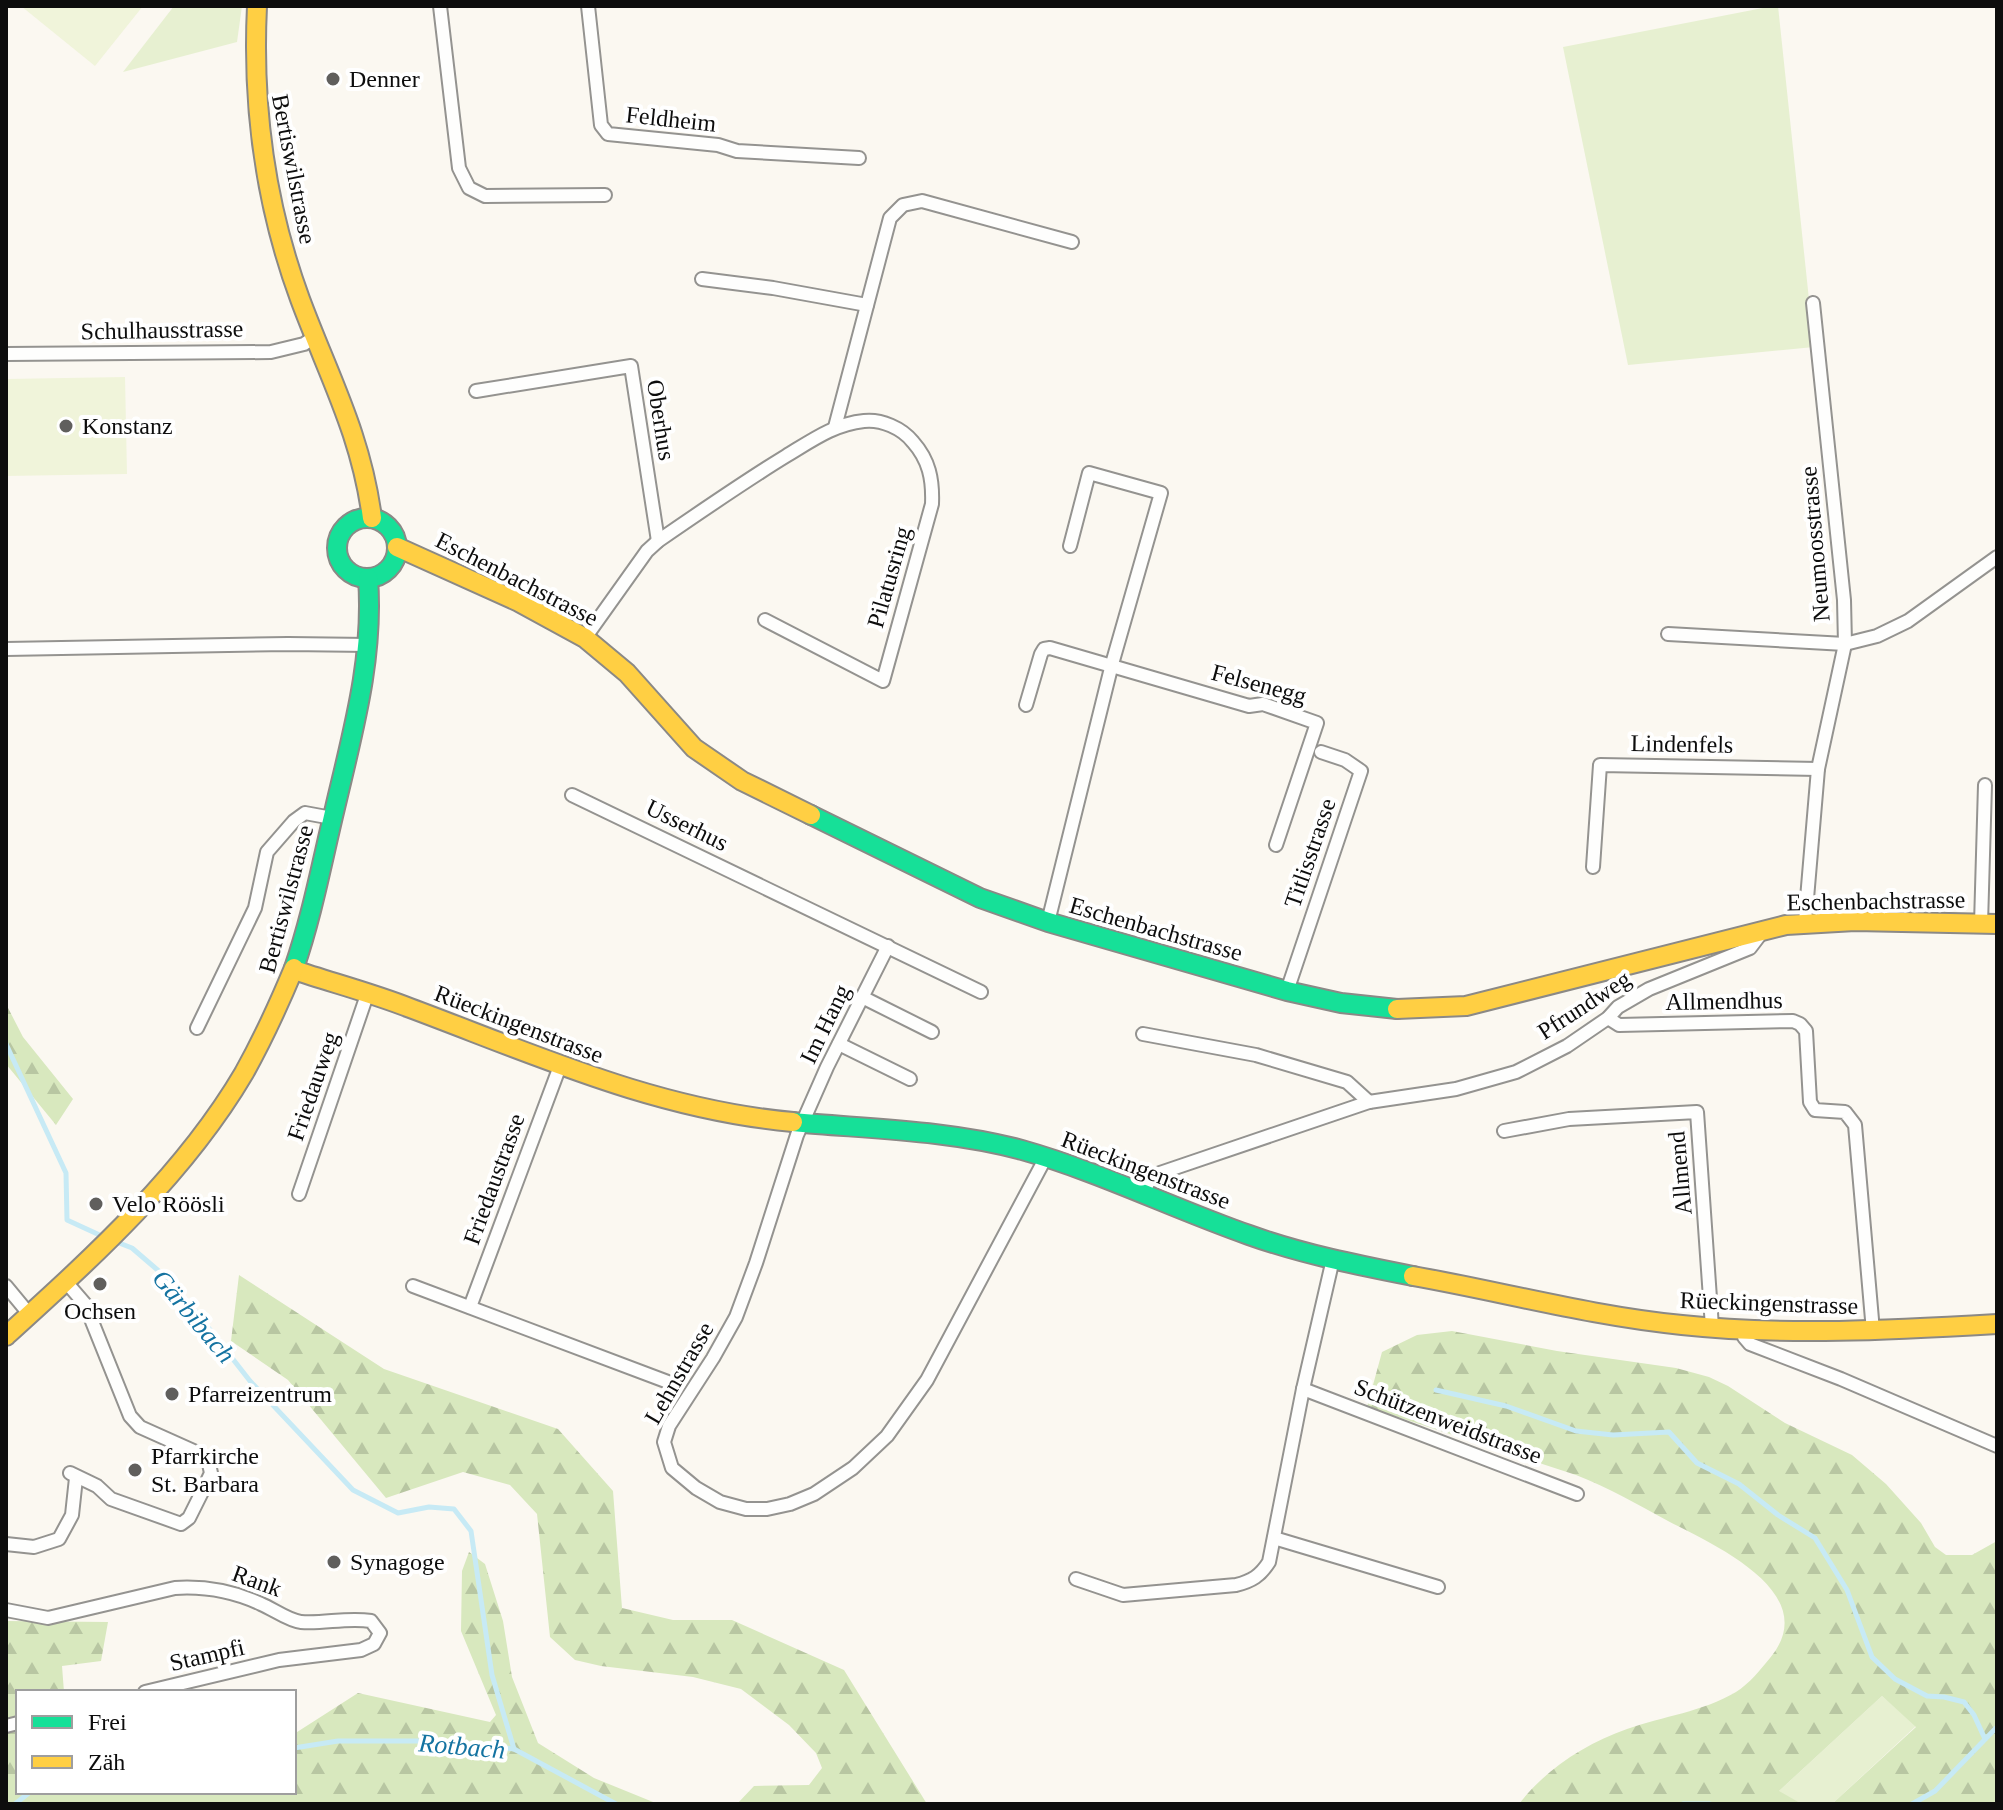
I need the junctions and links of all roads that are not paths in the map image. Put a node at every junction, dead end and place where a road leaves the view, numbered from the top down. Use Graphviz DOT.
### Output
graph roads {
  1 [pos="257,6"];
  2 [pos="440,6"];
  3 [pos="588,6"];
  4 [pos="859,158"];
  5 [pos="605,195"];
  6 [pos="1072,242"];
  7 [pos="702,279"];
  8 [pos="1813,303"];
  9 [pos="867,305"];
  10 [pos="316,336"];
  11 [pos="6,354"];
  12 [pos="476,391"];
  13 [pos="835,427"];
  14 [pos="372,518"];
  15 [pos="658,541"];
  16 [pos="1070,546"];
  17 [pos="397,547"];
  18 [pos="1997,557"];
  19 [pos="368,578"];
  20 [pos="765,620"];
  21 [pos="1668,634"];
  22 [pos="585,638"];
  23 [pos="1845,644"];
  24 [pos="369,645"];
  25 [pos="6,649"];
  26 [pos="1112,664"];
  27 [pos="1026,705"];
  28 [pos="1321,752"];
  29 [pos="1818,769"];
  30 [pos="1985,785"];
  31 [pos="572,795"];
  32 [pos="332,818"];
  33 [pos="1276,845"];
  34 [pos="1593,867"];
  35 [pos="1048,922"];
  36 [pos="1805,922"];
  37 [pos="1989,924"];
  38 [pos="1765,929"];
  39 [pos="888,946"];
  40 [pos="294,970"];
  41 [pos="1287,991"];
  42 [pos="368,992"];
  43 [pos="981,992"];
  44 [pos="862,997"];
  45 [pos="1608,1018"];
  46 [pos="197,1028"];
  47 [pos="932,1032"];
  48 [pos="1143,1034"];
  49 [pos="839,1044"];
  50 [pos="560,1066"];
  51 [pos="910,1079"];
  52 [pos="1369,1102"];
  53 [pos="804,1123"];
  54 [pos="1504,1131"];
  55 [pos="1046,1157"];
  56 [pos="1144,1193"];
  57 [pos="299,1194"];
  58 [pos="1333,1259"];
  59 [pos="66,1282"];
  60 [pos="6,1286"];
  61 [pos="413,1286"];
  62 [pos="470,1307"];
  63 [pos="30,1315"];
  64 [pos="1997,1324"];
  65 [pos="1712,1327"];
  66 [pos="1743,1329"];
  67 [pos="1873,1331"];
  68 [pos="6,1336"];
  69 [pos="668,1382"];
  70 [pos="1303,1389"];
  71 [pos="1997,1446"];
  72 [pos="1577,1494"];
  73 [pos="1274,1538"];
  74 [pos="6,1544"];
  75 [pos="1076,1579"];
  76 [pos="1438,1587"];
  77 [pos="6,1610"];
  78 [pos="279,1660"];
  79 [pos="153,1690"];
  1 -- 10 [label="street, Bertiswilstrasse"];
  2 -- 5 [label="street"];
  3 -- 4 [label="street, Feldheim"];
  6 -- 9 [label="street"];
  7 -- 9 [label="street"];
  8 -- 23 [label="street, Neumoosstrasse"];
  9 -- 13 [label="street"];
  10 -- 11 [label="street, Schulhausstrasse"];
  10 -- 14 [label="street, Bertiswilstrasse"];
  12 -- 15 [label="street, Oberhus"];
  13 -- 15 [label="street, Pilatusring"];
  13 -- 20 [label="street, Pilatusring"];
  14 -- 17 [label="street"];
  14 -- 19 [label="street"];
  15 -- 22 [label="street, Pilatusring"];
  16 -- 26 [label="street"];
  17 -- 19 [label="street"];
  17 -- 22 [label="street, Eschenbachstrasse"];
  18 -- 23 [label="street"];
  19 -- 24 [label="street, Bertiswilstrasse"];
  21 -- 23 [label="street"];
  22 -- 35 [label="street, Eschenbachstrasse"];
  23 -- 29 [label="street, Neumoosstrasse"];
  24 -- 25 [label="street"];
  24 -- 32 [label="street, Bertiswilstrasse"];
  26 -- 27 [label="street, Felsenegg"];
  26 -- 33 [label="street, Felsenegg"];
  26 -- 35 [label="street"];
  28 -- 41 [label="street, Titlisstrasse"];
  29 -- 34 [label="street, Lindenfels"];
  29 -- 36 [label="street, Neumoosstrasse"];
  30 -- 37 [label="street"];
  31 -- 39 [label="street, Usserhus"];
  32 -- 40 [label="street, Bertiswilstrasse"];
  32 -- 46 [label="street"];
  35 -- 41 [label="street, Eschenbachstrasse"];
  36 -- 37 [label="street, Eschenbachstrasse"];
  36 -- 38 [label="street, Eschenbachstrasse"];
  38 -- 41 [label="street, Eschenbachstrasse"];
  38 -- 45 [label="street, Pfrundweg"];
  39 -- 43 [label="street"];
  39 -- 44 [label="street, Im Hang"];
  40 -- 42 [label="street, Rüeckingenstrasse"];
  40 -- 59 [label="street, Bertiswilstrasse"];
  42 -- 50 [label="street, Rüeckingenstrasse"];
  42 -- 57 [label="street, Friedauweg"];
  44 -- 47 [label="street"];
  44 -- 49 [label="street, Im Hang"];
  45 -- 52 [label="street, Pfrundweg"];
  45 -- 67 [label="street, Allmendhus"];
  48 -- 52 [label="street"];
  49 -- 51 [label="street"];
  49 -- 53 [label="street, Im Hang"];
  50 -- 53 [label="street, Rüeckingenstrasse"];
  50 -- 62 [label="street, Friedaustrasse"];
  52 -- 56 [label="street, Pfrundweg"];
  53 -- 55 [label="street, Rüeckingenstrasse"];
  53 -- 55 [label="street, Lehnstrasse"];
  54 -- 65 [label="street, Allmend"];
  55 -- 56 [label="street, Rüeckingenstrasse"];
  56 -- 58 [label="street, Rüeckingenstrasse"];
  58 -- 65 [label="street, Rüeckingenstrasse"];
  58 -- 70 [label="street"];
  59 -- 63 [label="street, Bertiswilstrasse"];
  59 -- 74 [label="street"];
  60 -- 63 [label="street"];
  61 -- 62 [label="street"];
  62 -- 69 [label="street"];
  63 -- 68 [label="street, Bertiswilstrasse"];
  64 -- 67 [label="street, Rüeckingenstrasse"];
  65 -- 66 [label="street, Rüeckingenstrasse"];
  66 -- 67 [label="street, Rüeckingenstrasse"];
  66 -- 71 [label="street"];
  70 -- 72 [label="street, Schützenweidstrasse"];
  70 -- 73 [label="street"];
  73 -- 75 [label="street"];
  73 -- 76 [label="street"];
  77 -- 78 [label="street, Rank"];
  78 -- 79 [label="street, Stampfi"];
}
